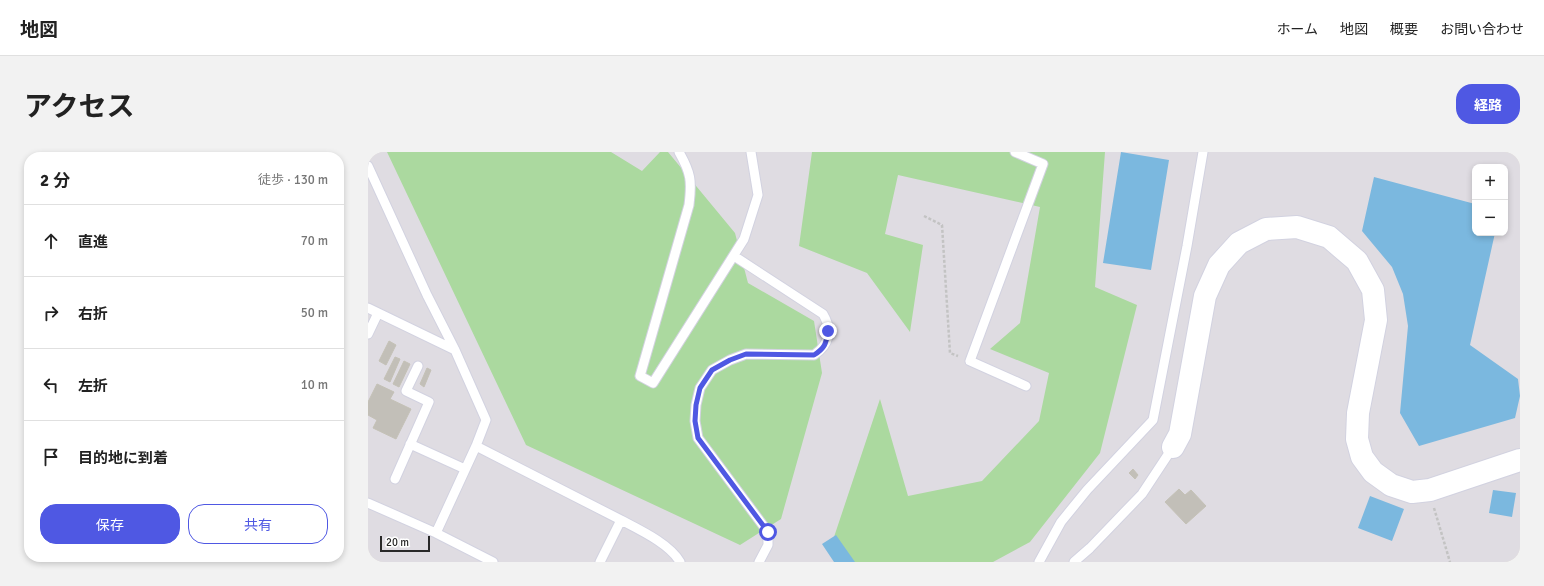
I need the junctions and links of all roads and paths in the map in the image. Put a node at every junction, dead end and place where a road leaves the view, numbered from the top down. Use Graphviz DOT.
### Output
graph roads {
  1 [pos="679,152"];
  2 [pos="750,152"];
  3 [pos="1015,152"];
  4 [pos="1203,152"];
  5 [pos="368,166"];
  6 [pos="924,216"];
  7 [pos="734,256"];
  8 [pos="368,308"];
  9 [pos="378,313"];
  10 [pos="368,334"];
  11 [pos="455,350"];
  12 [pos="970,361"];
  13 [pos="418,366"];
  14 [pos="1026,386"];
  15 [pos="410,444"];
  16 [pos="476,446"];
  17 [pos="1173,447"];
  18 [pos="1520,460"];
  19 [pos="465,469"];
  20 [pos="395,478"];
  21 [pos="1430,490"];
  22 [pos="368,503"];
  23 [pos="621,520"];
  24 [pos="436,533"];
  25 [pos="493,562"];
  26 [pos="600,562"];
  27 [pos="680,562"];
  28 [pos="760,562"];
  29 [pos="1039,562"];
  30 [pos="1074,562"];
  31 [pos="1450,562"];
  1 -- 7 [label="lane"];
  2 -- 7 [label="lane"];
  3 -- 12 [label="lane"];
  4 -- 29 [label="lane"];
  5 -- 11 [label="lane"];
  6 -- 12 [label="path"];
  7 -- 28 [label="lane"];
  8 -- 9 [label="lane"];
  9 -- 10 [label="lane"];
  9 -- 11 [label="lane"];
  11 -- 16 [label="lane"];
  12 -- 14 [label="lane"];
  13 -- 15 [label="lane"];
  15 -- 19 [label="lane"];
  15 -- 20 [label="lane"];
  16 -- 19 [label="lane"];
  16 -- 23 [label="lane"];
  17 -- 21 [label="street"];
  17 -- 30 [label="lane"];
  18 -- 21 [label="street"];
  19 -- 24 [label="lane"];
  21 -- 31 [label="path"];
  22 -- 24 [label="lane"];
  23 -- 26 [label="lane"];
  23 -- 27 [label="lane"];
  24 -- 25 [label="lane"];
}
